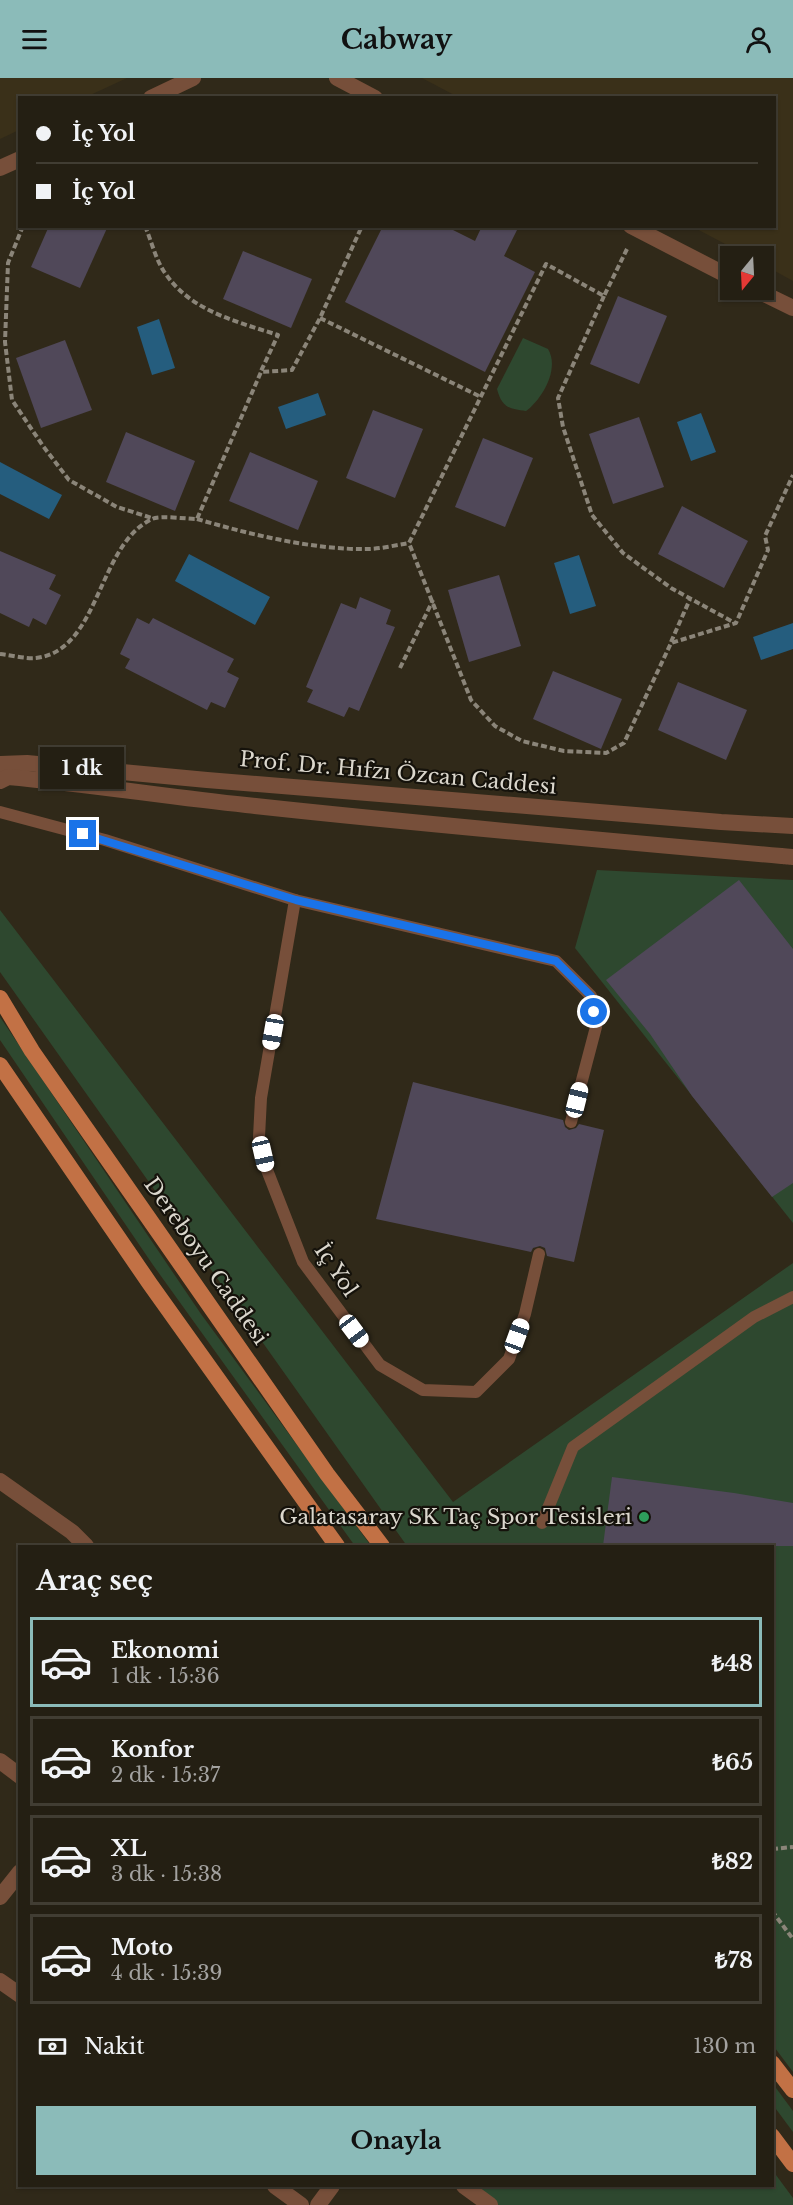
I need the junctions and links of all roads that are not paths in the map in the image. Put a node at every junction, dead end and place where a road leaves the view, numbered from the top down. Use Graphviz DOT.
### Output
graph roads {
  1 [pos="193,78"];
  2 [pos="337,78"];
  3 [pos="155,96"];
  4 [pos="371,96"];
  5 [pos="18,160"];
  6 [pos="0,168"];
  7 [pos="634,228"];
  8 [pos="720,272"];
  9 [pos="774,299"];
  10 [pos="793,308"];
  11 [pos="3,774"];
  12 [pos="0,812"];
  13 [pos="793,826"];
  14 [pos="793,857"];
  15 [pos="296,900"];
  16 [pos="0,998"];
  17 [pos="0,1065"];
  18 [pos="571,1122"];
  19 [pos="539,1254"];
  20 [pos="793,1297"];
  21 [pos="0,1481"];
  22 [pos="542,1523"];
  23 [pos="85,1545"];
  24 [pos="336,1545"];
  25 [pos="381,1545"];
  26 [pos="0,1761"];
  27 [pos="18,1774"];
  28 [pos="18,1874"];
  29 [pos="0,1897"];
  30 [pos="0,1981"];
  31 [pos="18,1994"];
  32 [pos="774,2066"];
  33 [pos="793,2090"];
  34 [pos="774,2139"];
  35 [pos="793,2164"];
  36 [pos="276,2187"];
  37 [pos="331,2187"];
  38 [pos="465,2187"];
  39 [pos="302,2205"];
  40 [pos="318,2205"];
  41 [pos="490,2205"];
  1 -- 3 [label="street"];
  2 -- 4 [label="street"];
  5 -- 6 [label="street"];
  7 -- 8 [label="street"];
  9 -- 10 [label="street"];
  11 -- 13 [label="street, Prof. Dr. Hıfzı Özcan Caddesi"];
  11 -- 14 [label="street, Prof. Dr. Hıfzı Özcan Caddesi"];
  12 -- 15 [label="lane"];
  15 -- 18 [label="lane"];
  15 -- 19 [label="lane, İç Yol"];
  16 -- 25 [label="main road, Dereboyu Caddesi"];
  17 -- 24 [label="main road"];
  20 -- 22 [label="lane"];
  21 -- 23 [label="street"];
  26 -- 27 [label="street"];
  28 -- 29 [label="street"];
  30 -- 31 [label="street"];
  32 -- 33 [label="main road"];
  34 -- 35 [label="main road"];
  36 -- 39 [label="street"];
  37 -- 40 [label="street"];
  38 -- 41 [label="street"];
}
